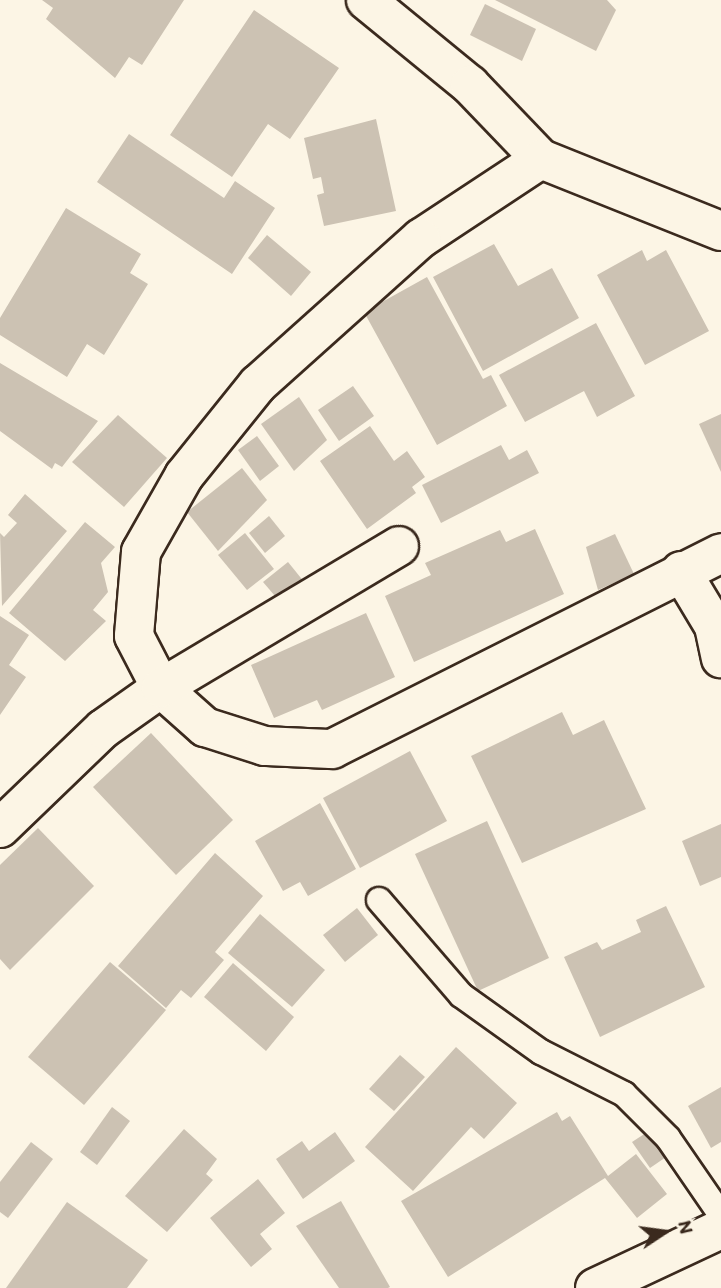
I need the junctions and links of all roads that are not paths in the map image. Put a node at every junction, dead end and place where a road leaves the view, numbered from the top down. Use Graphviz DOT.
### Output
graph roads {
  1 [pos="366,0"];
  2 [pos="541,159"];
  3 [pos="721,231"];
  4 [pos="399,546"];
  5 [pos="721,553"];
  6 [pos="681,571"];
  7 [pos="721,658"];
  8 [pos="161,688"];
  9 [pos="0,828"];
  10 [pos="379,900"];
  11 [pos="721,1215"];
  12 [pos="721,1229"];
  13 [pos="595,1288"];
  1 -- 2 [label="street"];
  2 -- 3 [label="street"];
  2 -- 8 [label="street"];
  4 -- 8 [label="street"];
  5 -- 6 [label="street"];
  6 -- 7 [label="street"];
  6 -- 8 [label="street"];
  8 -- 9 [label="street"];
  10 -- 11 [label="lane"];
  12 -- 13 [label="street"];
}
